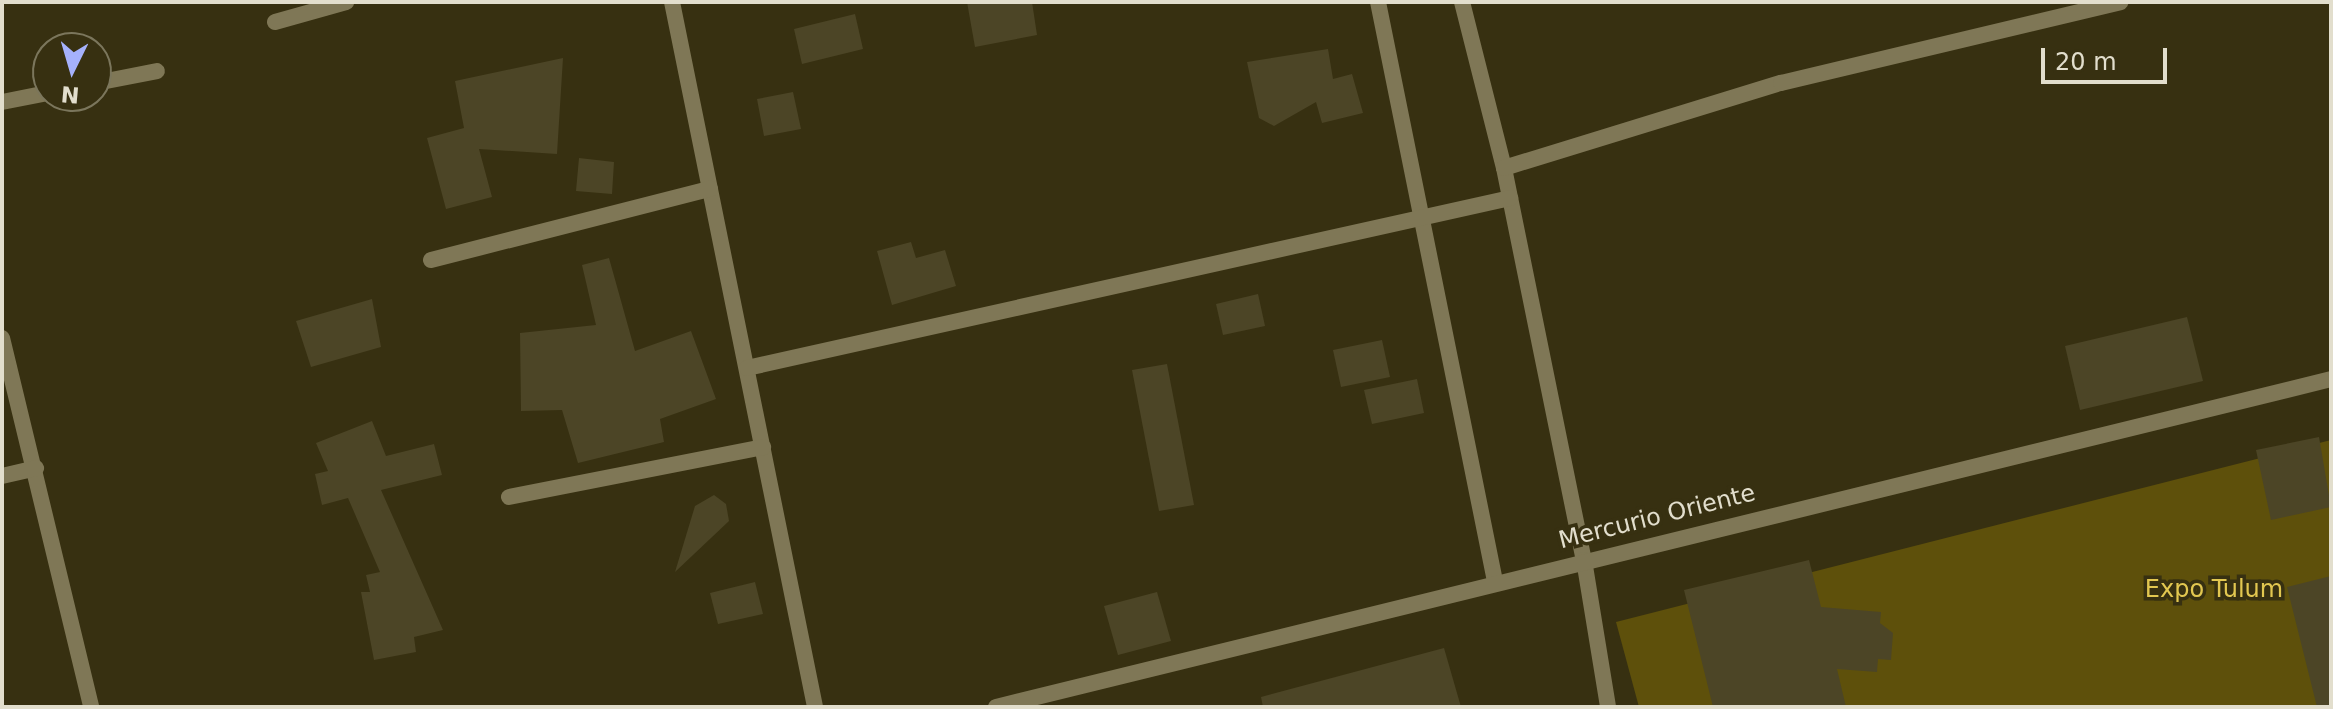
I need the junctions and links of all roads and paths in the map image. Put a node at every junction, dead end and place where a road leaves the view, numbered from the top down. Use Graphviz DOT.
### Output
graph roads {
  1 [pos="346,2"];
  2 [pos="673,2"];
  3 [pos="1378,2"];
  4 [pos="1462,2"];
  5 [pos="2120,2"];
  6 [pos="275,22"];
  7 [pos="157,71"];
  8 [pos="112,80"];
  9 [pos="32,96"];
  10 [pos="2,102"];
  11 [pos="1504,168"];
  12 [pos="710,189"];
  13 [pos="1510,198"];
  14 [pos="1422,215"];
  15 [pos="431,260"];
  16 [pos="2,338"];
  17 [pos="747,368"];
  18 [pos="2331,379"];
  19 [pos="763,447"];
  20 [pos="36,468"];
  21 [pos="2,476"];
  22 [pos="509,497"];
  23 [pos="1584,560"];
  24 [pos="1495,581"];
  25 [pos="91,707"];
  26 [pos="815,707"];
  27 [pos="996,707"];
  28 [pos="1608,707"];
  1 -- 6 [label="street"];
  2 -- 12 [label="street"];
  3 -- 14 [label="street"];
  4 -- 11 [label="street"];
  5 -- 11 [label="street"];
  7 -- 8 [label="street"];
  9 -- 10 [label="street"];
  11 -- 13 [label="street"];
  12 -- 15 [label="street"];
  12 -- 17 [label="street"];
  13 -- 14 [label="street"];
  13 -- 23 [label="street"];
  14 -- 17 [label="street"];
  14 -- 24 [label="street"];
  16 -- 20 [label="street"];
  17 -- 19 [label="street"];
  18 -- 23 [label="street, Mercurio Oriente"];
  19 -- 22 [label="street"];
  19 -- 26 [label="street"];
  20 -- 21 [label="street"];
  20 -- 25 [label="street"];
  23 -- 24 [label="street, Mercurio Oriente"];
  23 -- 28 [label="street"];
  24 -- 27 [label="street, Mercurio Oriente"];
}
